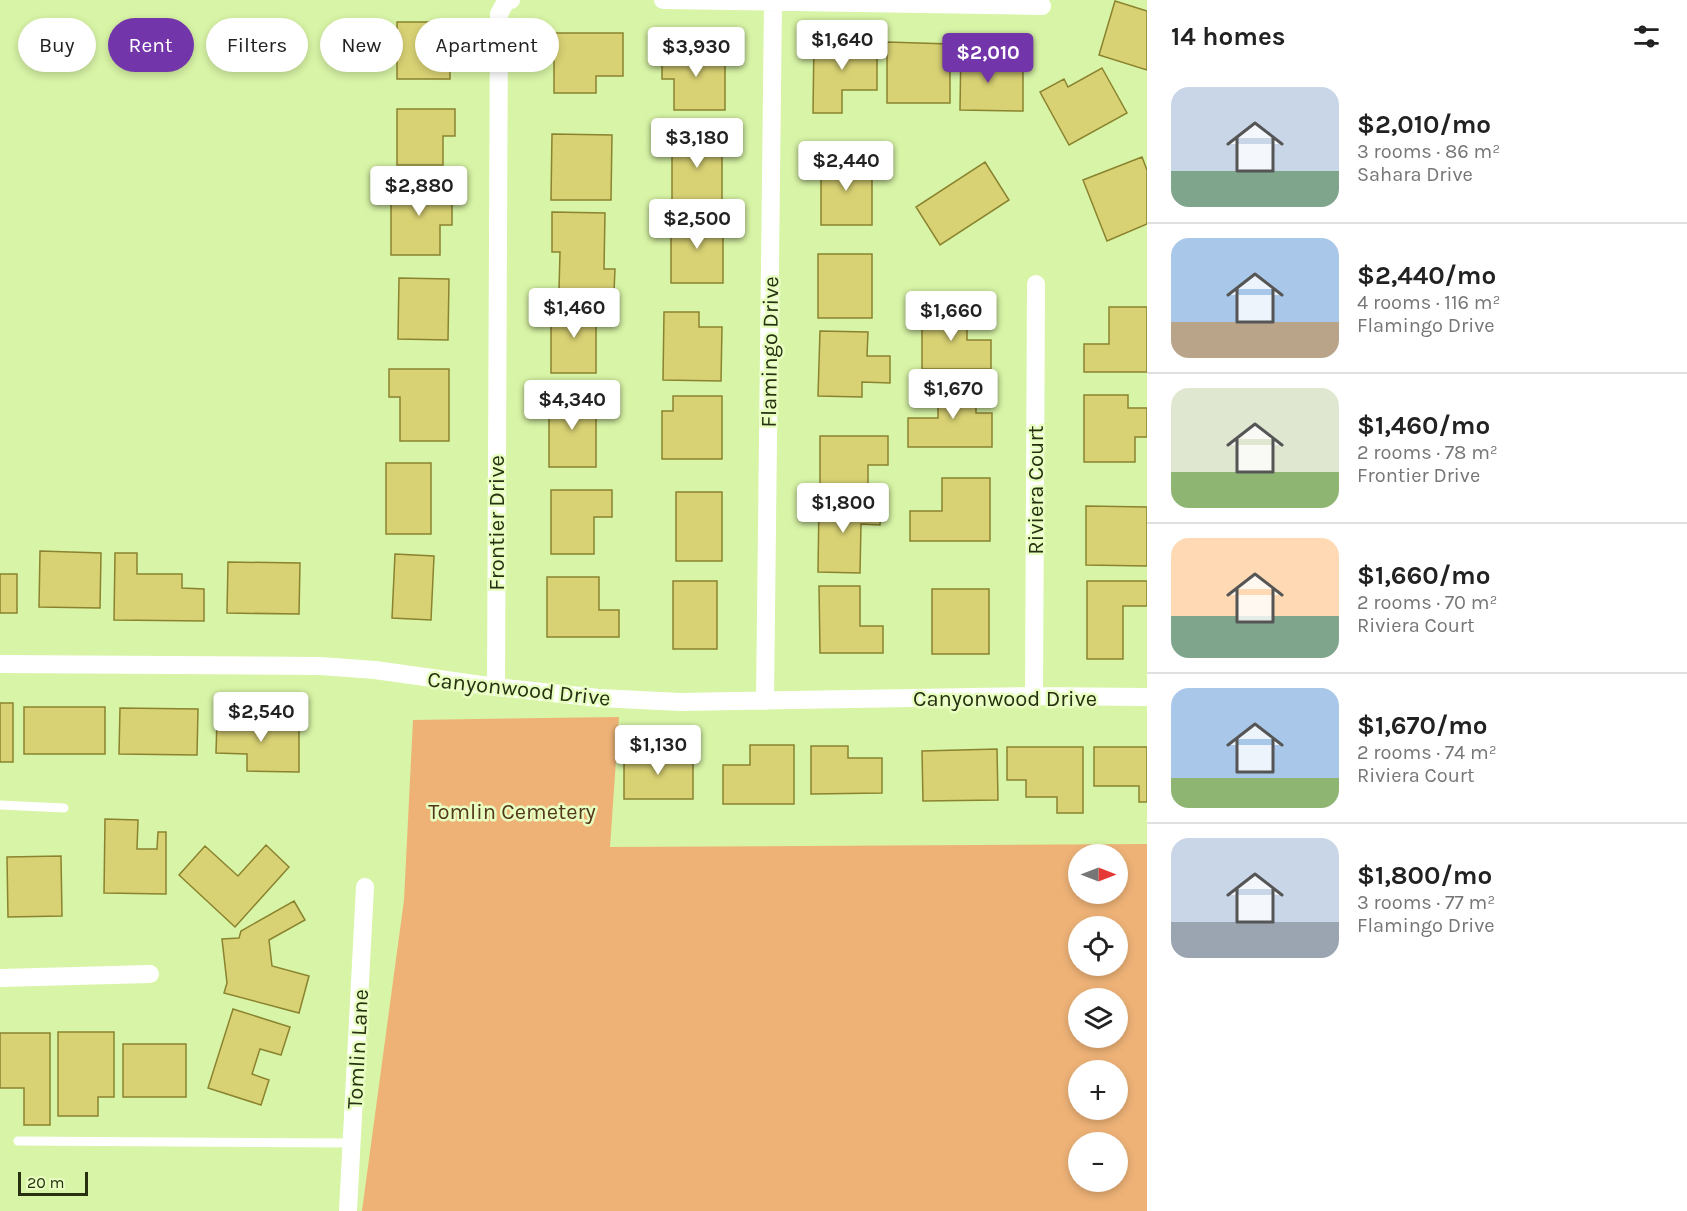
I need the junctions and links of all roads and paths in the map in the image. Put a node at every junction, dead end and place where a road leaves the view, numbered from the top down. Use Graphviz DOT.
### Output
graph roads {
  1 [pos="508,0"];
  2 [pos="663,0"];
  3 [pos="773,3"];
  4 [pos="1042,6"];
  5 [pos="1036,284"];
  6 [pos="0,664"];
  7 [pos="496,687"];
  8 [pos="1034,696"];
  9 [pos="1147,697"];
  10 [pos="765,701"];
  11 [pos="0,805"];
  12 [pos="64,808"];
  13 [pos="365,887"];
  14 [pos="150,974"];
  15 [pos="0,978"];
  16 [pos="18,1141"];
  17 [pos="352,1143"];
  18 [pos="348,1211"];
  1 -- 7 [label="street, Frontier Drive"];
  2 -- 3 [label="street"];
  3 -- 4 [label="street"];
  3 -- 10 [label="street, Flamingo Drive"];
  5 -- 8 [label="street, Riviera Court"];
  6 -- 7 [label="street, Canyonwood Drive"];
  7 -- 10 [label="street, Canyonwood Drive"];
  8 -- 9 [label="street, Canyonwood Drive"];
  8 -- 10 [label="street, Canyonwood Drive"];
  11 -- 12 [label="lane"];
  13 -- 17 [label="street, Tomlin Lane"];
  14 -- 15 [label="street"];
  16 -- 17 [label="lane"];
  17 -- 18 [label="street, Tomlin Lane"];
}
